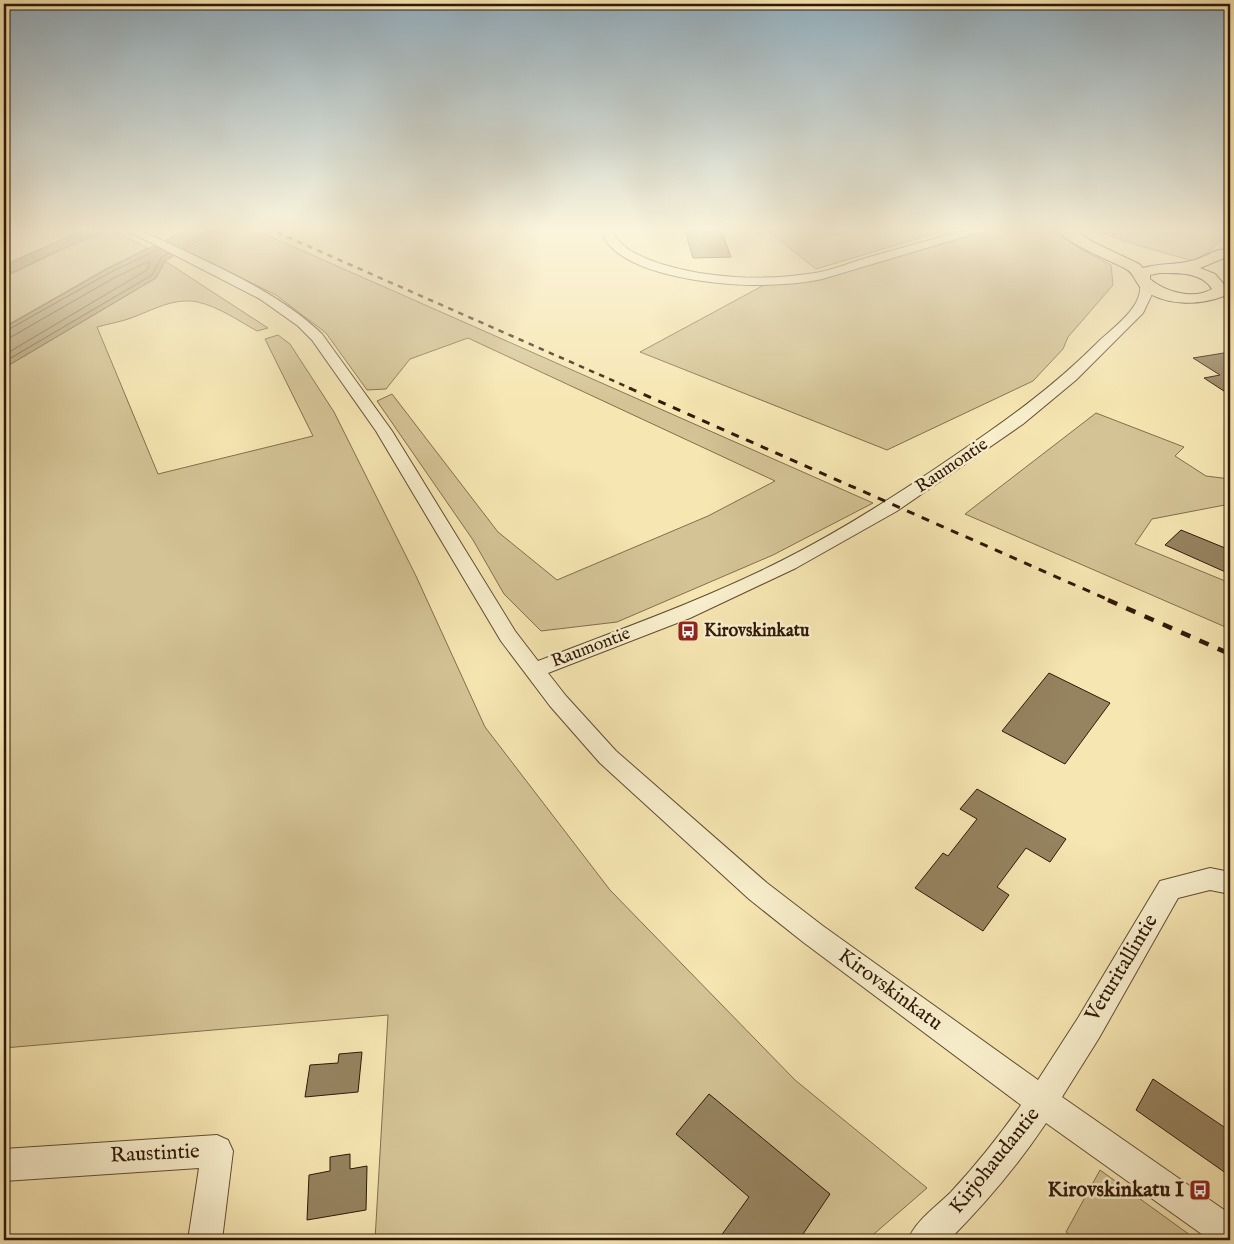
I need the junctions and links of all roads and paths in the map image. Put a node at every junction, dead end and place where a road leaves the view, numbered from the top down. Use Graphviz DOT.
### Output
graph roads {
  1 [pos="245,286"];
  2 [pos="1146,286"];
  3 [pos="1154,286"];
  4 [pos="1220,286"];
  5 [pos="1197,298"];
  6 [pos="1230,299"];
  7 [pos="1138,310"];
  8 [pos="535,670"];
  9 [pos="1230,883"];
  10 [pos="1043,1102"];
  11 [pos="4,1165"];
  12 [pos="1230,1234"];
  13 [pos="205,1240"];
  14 [pos="926,1240"];
  1 -- 8 [label="street, Raumontie"];
  2 -- 7 [label="street, Raumontie"];
  3 -- 5 [label="main road"];
  4 -- 5 [label="main road"];
  5 -- 6 [label="main road"];
  5 -- 7 [label="street, Raumontie"];
  7 -- 8 [label="street, Raumontie"];
  8 -- 10 [label="street, Kirovskinkatu"];
  9 -- 10 [label="street, Veturitallintie"];
  10 -- 12 [label="street, Kirovskinkatu"];
  10 -- 14 [label="street, Kirjohaudantie"];
  11 -- 13 [label="street, Raustintie"];
}
